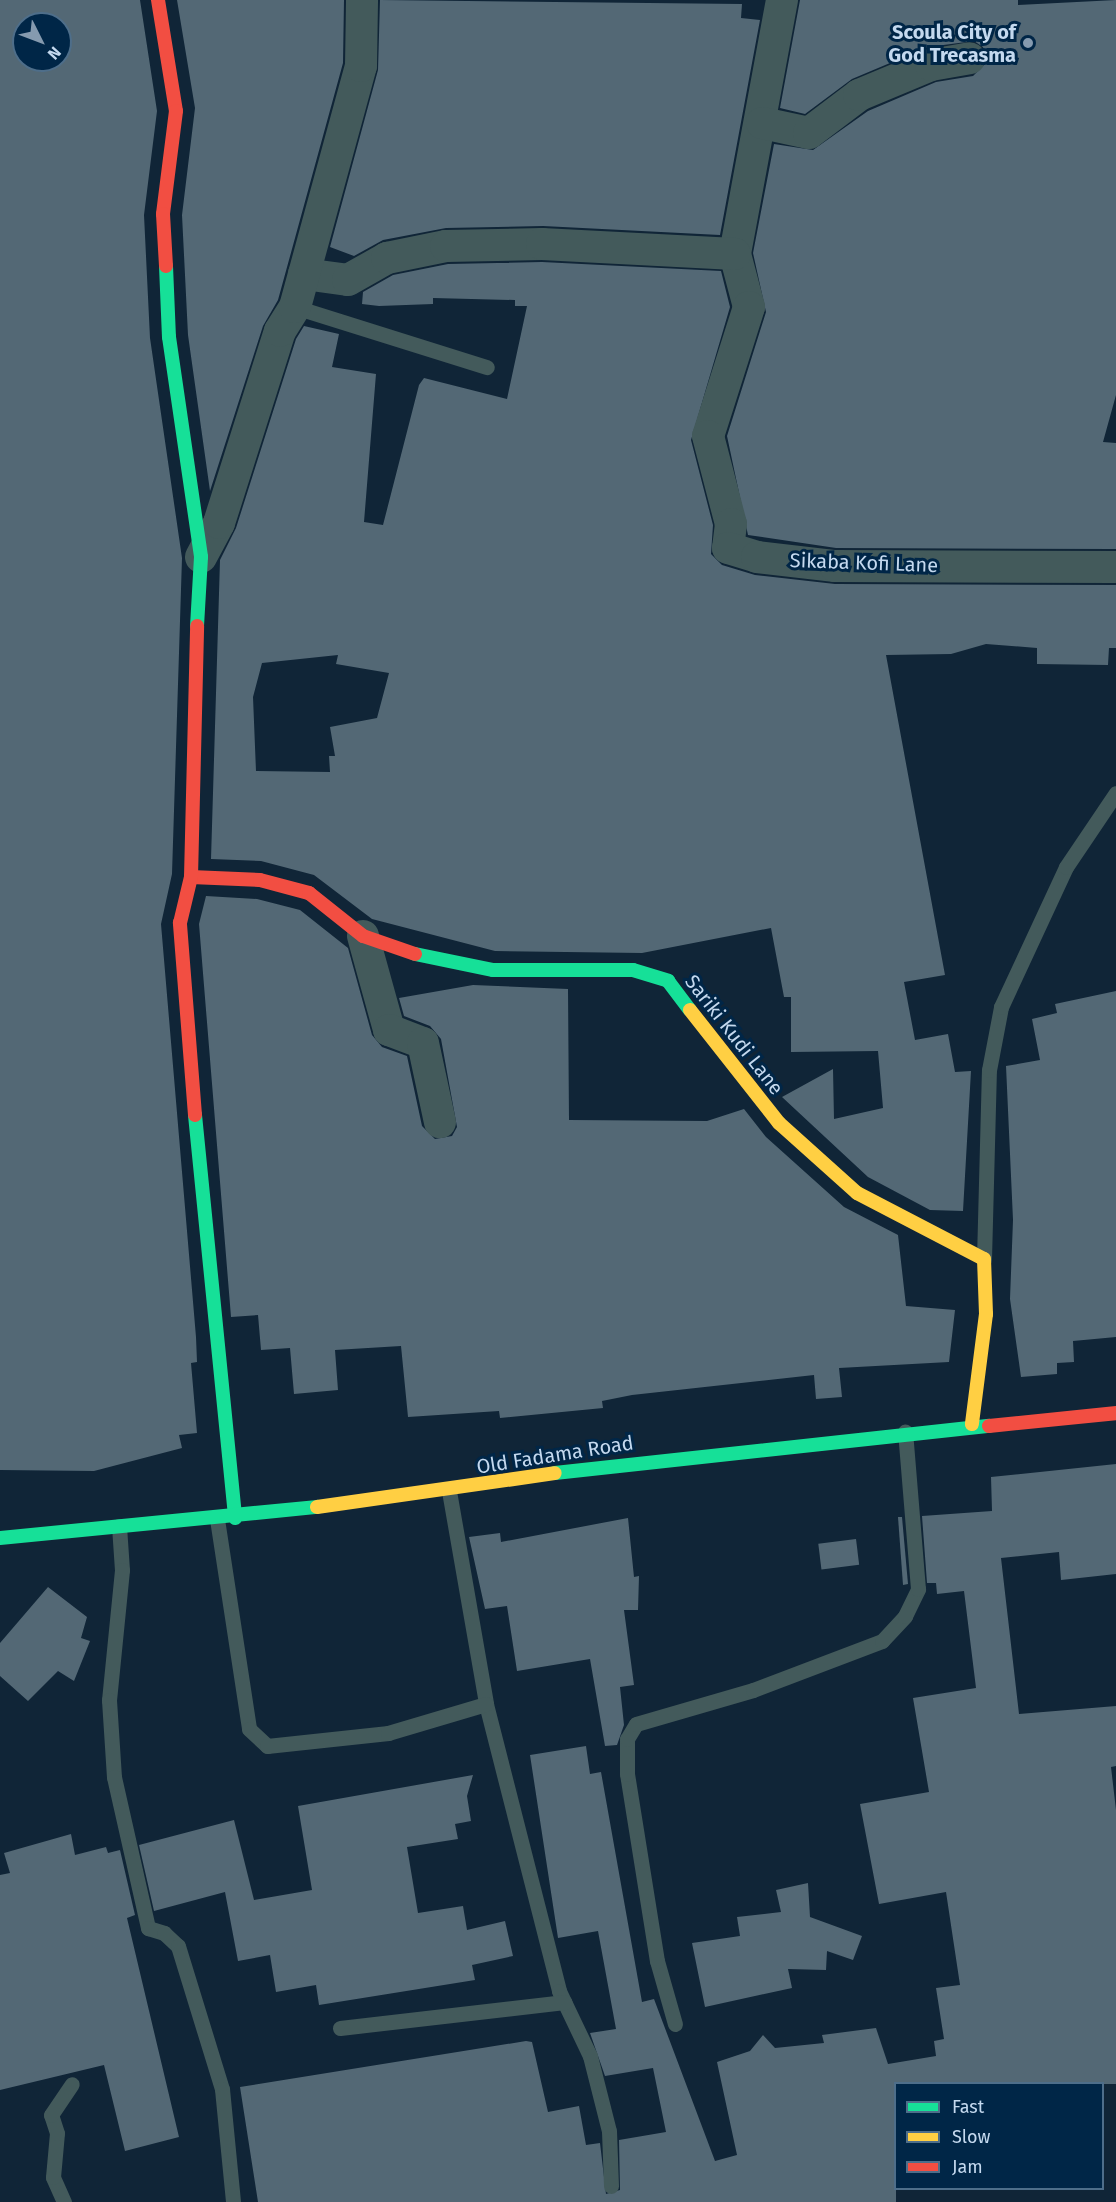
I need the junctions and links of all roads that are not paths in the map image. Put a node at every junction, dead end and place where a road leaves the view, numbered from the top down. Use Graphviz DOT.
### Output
graph roads {
  1 [pos="158,0"];
  2 [pos="362,0"];
  3 [pos="776,1"];
  4 [pos="969,58"];
  5 [pos="762,123"];
  6 [pos="735,254"];
  7 [pos="304,274"];
  8 [pos="295,307"];
  9 [pos="487,367"];
  10 [pos="201,557"];
  11 [pos="1116,567"];
  12 [pos="1116,793"];
  13 [pos="190,878"];
  14 [pos="363,936"];
  15 [pos="440,1122"];
  16 [pos="984,1258"];
  17 [pos="1116,1413"];
  18 [pos="972,1425"];
  19 [pos="905,1431"];
  20 [pos="449,1491"];
  21 [pos="235,1518"];
  22 [pos="217,1519"];
  23 [pos="119,1526"];
  24 [pos="0,1538"];
  25 [pos="486,1704"];
  26 [pos="564,2002"];
  27 [pos="675,2024"];
  28 [pos="340,2028"];
  29 [pos="72,2084"];
  30 [pos="611,2186"];
  31 [pos="64,2202"];
  32 [pos="233,2202"];
  1 -- 10 [label="street"];
  2 -- 7 [label="street"];
  3 -- 5 [label="street"];
  4 -- 5 [label="street"];
  5 -- 6 [label="street"];
  6 -- 7 [label="street"];
  6 -- 11 [label="street, Sikaba Kofi Lane"];
  7 -- 8 [label="street"];
  8 -- 9 [label="lane"];
  8 -- 10 [label="street"];
  10 -- 13 [label="street"];
  12 -- 16 [label="lane"];
  13 -- 14 [label="street, Sariki Kudi Lane"];
  13 -- 21 [label="street"];
  14 -- 15 [label="street"];
  14 -- 16 [label="street, Sariki Kudi Lane"];
  16 -- 18 [label="street"];
  17 -- 18 [label="street, Old Fadama Road"];
  18 -- 19 [label="street, Old Fadama Road"];
  19 -- 20 [label="street, Old Fadama Road"];
  19 -- 27 [label="lane"];
  20 -- 21 [label="street, Old Fadama Road"];
  20 -- 25 [label="lane"];
  21 -- 22 [label="street, Old Fadama Road"];
  22 -- 23 [label="street, Old Fadama Road"];
  22 -- 25 [label="lane"];
  23 -- 24 [label="street, Old Fadama Road"];
  23 -- 32 [label="lane"];
  25 -- 26 [label="lane"];
  26 -- 28 [label="lane"];
  26 -- 30 [label="lane"];
  29 -- 31 [label="lane"];
}
